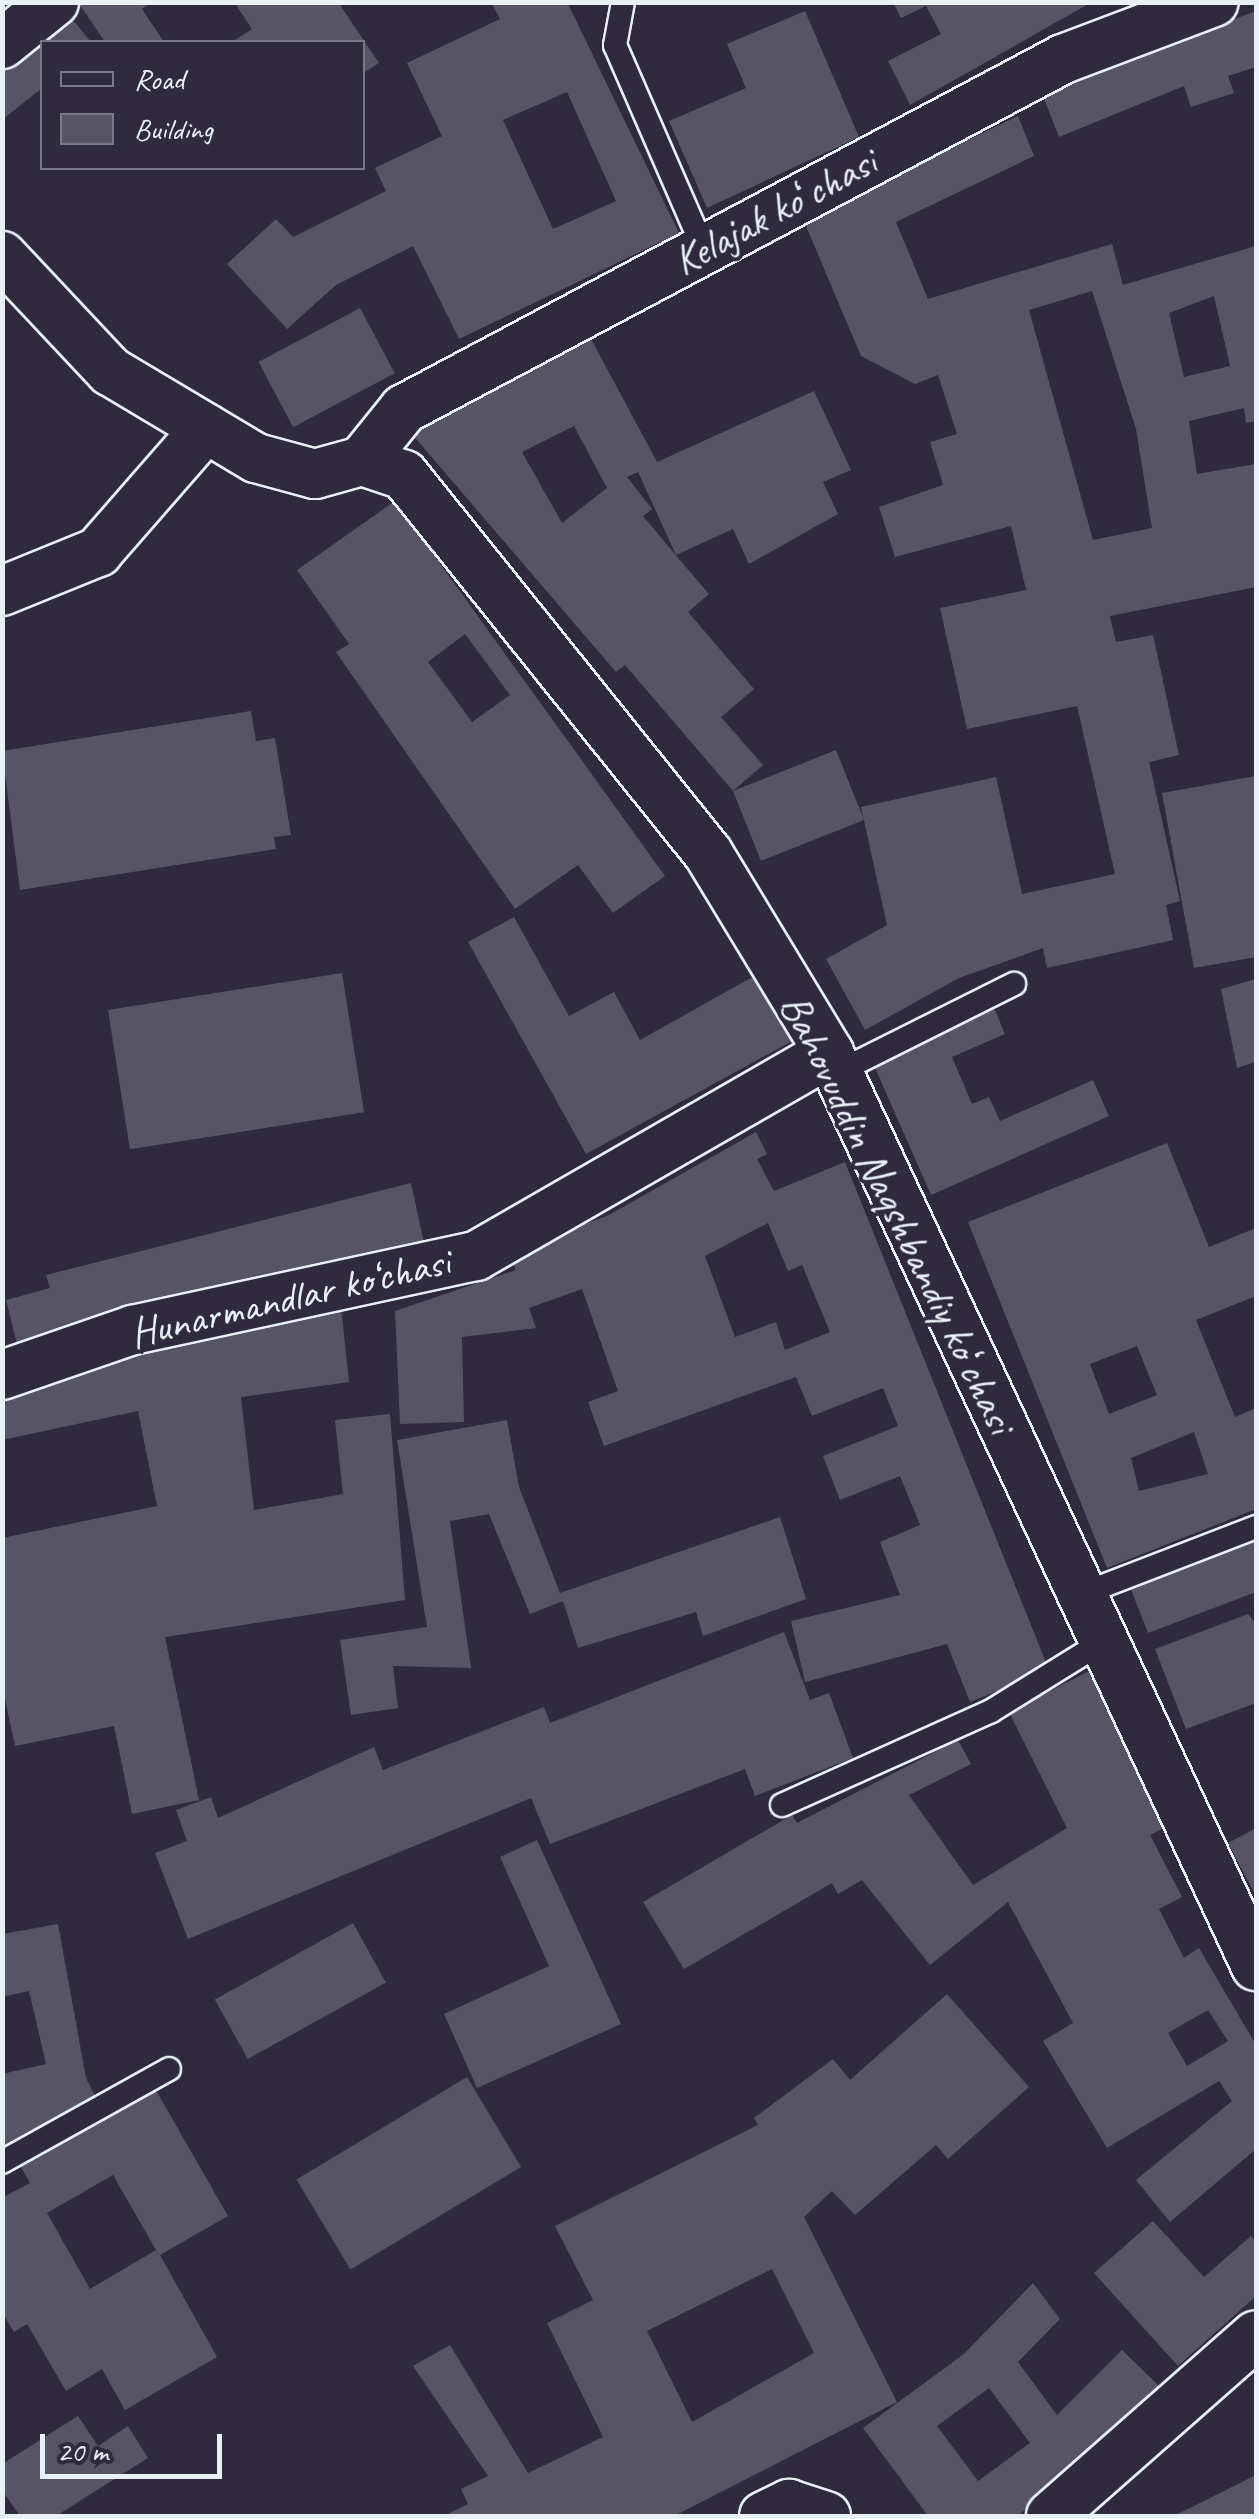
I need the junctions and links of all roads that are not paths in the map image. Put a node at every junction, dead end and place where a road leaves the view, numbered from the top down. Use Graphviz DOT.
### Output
graph roads {
  1 [pos="54,2"];
  2 [pos="623,2"];
  3 [pos="1214,2"];
  4 [pos="2,44"];
  5 [pos="704,250"];
  6 [pos="2,256"];
  7 [pos="206,428"];
  8 [pos="362,461"];
  9 [pos="2,591"];
  10 [pos="1014,984"];
  11 [pos="834,1063"];
  12 [pos="2,1375"];
  13 [pos="1256,1527"];
  14 [pos="1077,1596"];
  15 [pos="1099,1644"];
  16 [pos="782,1804"];
  17 [pos="1256,1966"];
  18 [pos="169,2069"];
  19 [pos="2,2162"];
  20 [pos="1256,2335"];
  21 [pos="764,2516"];
  22 [pos="826,2516"];
  23 [pos="1051,2516"];
  1 -- 4 [label="street"];
  2 -- 5 [label="lane"];
  3 -- 5 [label="street, Kelajak koʻchasi"];
  5 -- 8 [label="street, Kelajak koʻchasi"];
  6 -- 7 [label="street"];
  7 -- 8 [label="street"];
  7 -- 9 [label="street"];
  8 -- 11 [label="street, Bahovuddin Naqshbandiy koʻchasi"];
  10 -- 11 [label="lane"];
  11 -- 12 [label="street, Hunarmandlar ko‘chasi"];
  11 -- 14 [label="street, Bahovuddin Naqshbandiy koʻchasi"];
  13 -- 14 [label="lane"];
  14 -- 15 [label="street, Bahovuddin Naqshbandiy koʻchasi"];
  15 -- 16 [label="lane"];
  15 -- 17 [label="street, Bahovuddin Naqshbandiy koʻchasi"];
  18 -- 19 [label="lane"];
  20 -- 23 [label="street"];
  21 -- 22 [label="street"];
}
